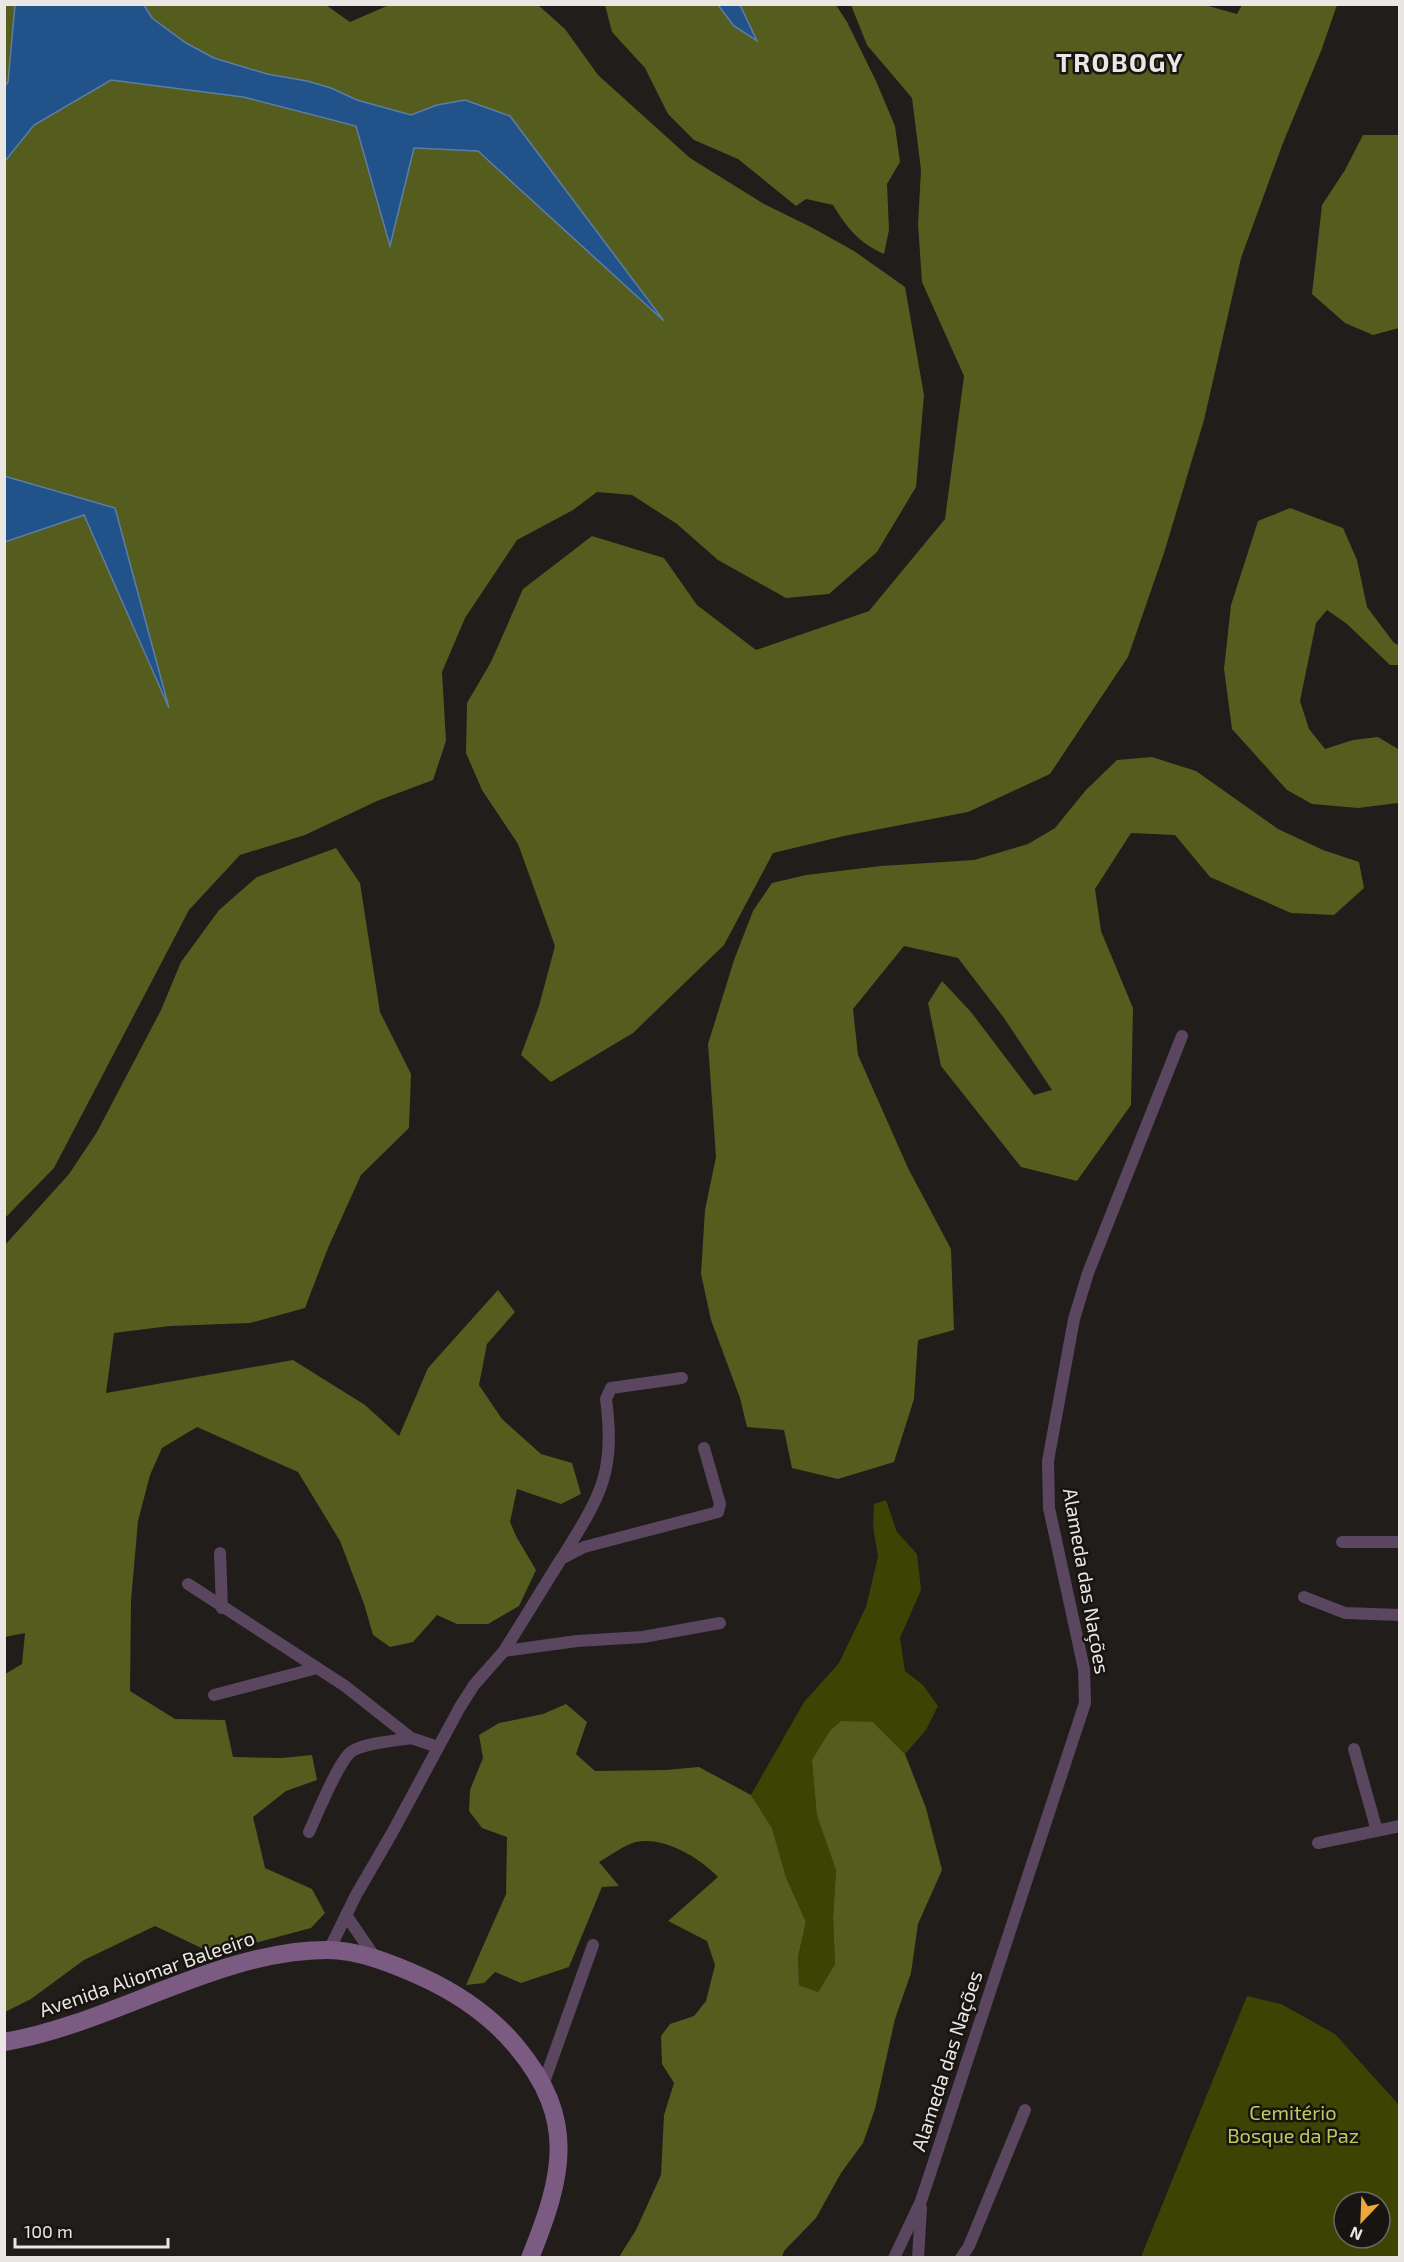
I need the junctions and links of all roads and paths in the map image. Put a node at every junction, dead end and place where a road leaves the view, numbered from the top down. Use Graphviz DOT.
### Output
graph roads {
  1 [pos="1182,1036"];
  2 [pos="682,1378"];
  3 [pos="704,1448"];
  4 [pos="1342,1542"];
  5 [pos="1400,1542"];
  6 [pos="220,1553"];
  7 [pos="561,1559"];
  8 [pos="188,1584"];
  9 [pos="1304,1597"];
  10 [pos="222,1608"];
  11 [pos="1400,1615"];
  12 [pos="720,1623"];
  13 [pos="504,1652"];
  14 [pos="317,1668"];
  15 [pos="214,1695"];
  16 [pos="411,1738"];
  17 [pos="438,1747"];
  18 [pos="1354,1749"];
  19 [pos="1400,1826"];
  20 [pos="1377,1831"];
  21 [pos="309,1832"];
  22 [pos="1318,1844"];
  23 [pos="346,1915"];
  24 [pos="593,1945"];
  25 [pos="327,1950"];
  26 [pos="376,1959"];
  27 [pos="4,2042"];
  28 [pos="543,2085"];
  29 [pos="1025,2110"];
  30 [pos="921,2201"];
  31 [pos="530,2258"];
  32 [pos="894,2258"];
  33 [pos="918,2258"];
  34 [pos="961,2258"];
  1 -- 30 [label="street, Alameda das Nações"];
  2 -- 7 [label="street"];
  3 -- 7 [label="street"];
  4 -- 5 [label="street"];
  6 -- 10 [label="street"];
  7 -- 13 [label="street"];
  8 -- 10 [label="street"];
  9 -- 11 [label="street"];
  10 -- 14 [label="street"];
  12 -- 13 [label="street"];
  13 -- 17 [label="street"];
  14 -- 15 [label="street"];
  14 -- 16 [label="street"];
  16 -- 17 [label="street"];
  16 -- 21 [label="street"];
  17 -- 23 [label="street"];
  18 -- 20 [label="street"];
  19 -- 20 [label="street"];
  20 -- 22 [label="street"];
  23 -- 25 [label="street"];
  23 -- 26 [label="street"];
  24 -- 28 [label="street"];
  25 -- 26 [label="main road, Avenida Aliomar Baleeiro"];
  25 -- 27 [label="main road, Avenida Aliomar Baleeiro"];
  26 -- 28 [label="main road, Avenida Aliomar Baleeiro"];
  28 -- 31 [label="main road, Avenida Aliomar Baleeiro"];
  29 -- 34 [label="street"];
  30 -- 32 [label="street, Alameda das Nações"];
  30 -- 33 [label="street, Alameda das Nações"];
}
